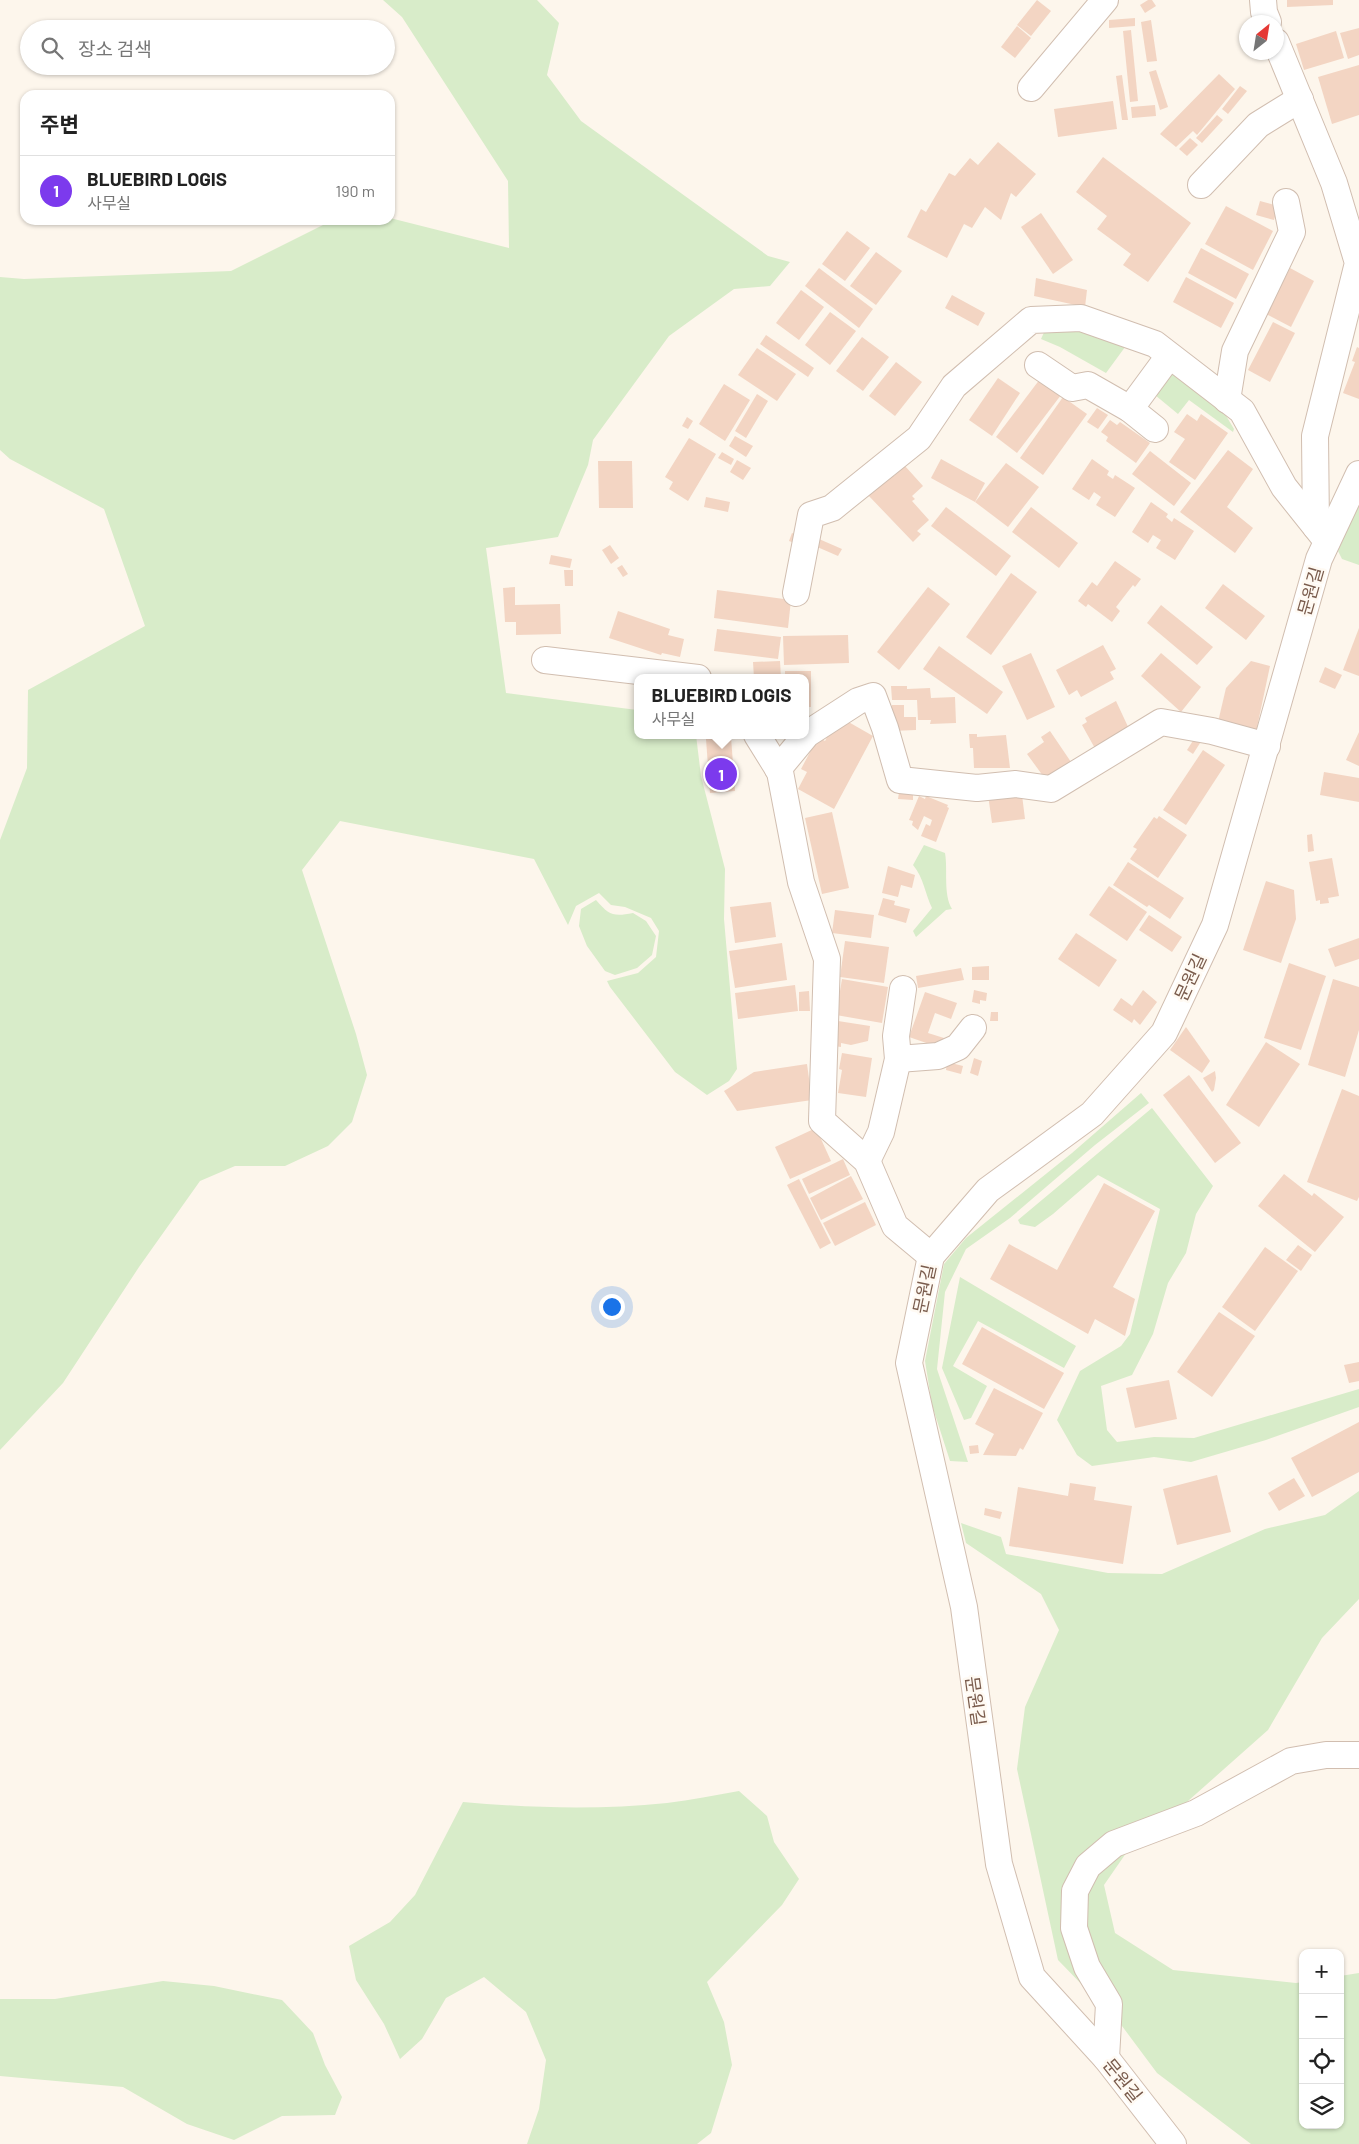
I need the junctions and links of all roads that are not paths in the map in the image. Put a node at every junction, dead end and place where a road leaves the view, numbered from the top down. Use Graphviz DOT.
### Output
graph roads {
  1 [pos="1105,0"];
  2 [pos="1263,0"];
  3 [pos="1265,15"];
  4 [pos="1284,60"];
  5 [pos="1032,88"];
  6 [pos="1300,99"];
  7 [pos="1201,185"];
  8 [pos="1286,202"];
  9 [pos="1169,356"];
  10 [pos="1038,365"];
  11 [pos="1227,400"];
  12 [pos="1130,410"];
  13 [pos="1155,429"];
  14 [pos="1359,474"];
  15 [pos="1321,534"];
  16 [pos="796,593"];
  17 [pos="545,660"];
  18 [pos="664,674"];
  19 [pos="809,733"];
  20 [pos="760,739"];
  21 [pos="803,739"];
  22 [pos="1267,746"];
  23 [pos="779,770"];
  24 [pos="904,990"];
  25 [pos="973,1028"];
  26 [pos="898,1059"];
  27 [pos="867,1161"];
  28 [pos="931,1256"];
  29 [pos="1359,1755"];
  30 [pos="1106,2058"];
  31 [pos="1173,2144"];
  1 -- 5 [label="street"];
  2 -- 3 [label="street"];
  4 -- 6 [label="street"];
  6 -- 7 [label="street"];
  6 -- 15 [label="street"];
  8 -- 11 [label="street"];
  9 -- 11 [label="street"];
  9 -- 12 [label="street"];
  9 -- 16 [label="street"];
  10 -- 12 [label="street"];
  11 -- 15 [label="street"];
  12 -- 13 [label="street"];
  14 -- 15 [label="street, 문원길"];
  15 -- 22 [label="street, 문원길"];
  17 -- 18 [label="street"];
  19 -- 22 [label="street"];
  20 -- 23 [label="street"];
  21 -- 23 [label="street"];
  22 -- 28 [label="street, 문원길"];
  23 -- 27 [label="street"];
  24 -- 26 [label="street"];
  25 -- 26 [label="street"];
  26 -- 27 [label="street"];
  27 -- 28 [label="street"];
  28 -- 30 [label="street, 문원길"];
  29 -- 30 [label="street"];
  30 -- 31 [label="street, 문원길"];
}
